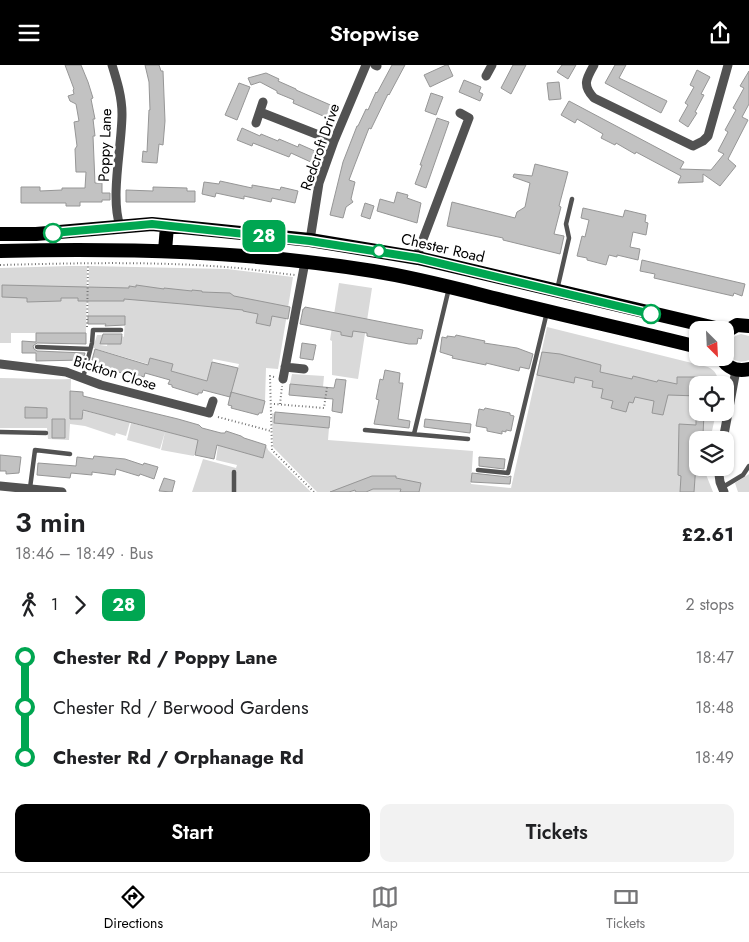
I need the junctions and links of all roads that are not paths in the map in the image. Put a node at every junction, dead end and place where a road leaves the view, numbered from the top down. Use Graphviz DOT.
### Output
graph roads {
  1 [pos="112,65"];
  2 [pos="366,65"];
  3 [pos="492,65"];
  4 [pos="594,65"];
  5 [pos="728,65"];
  6 [pos="486,76"];
  7 [pos="263,102"];
  8 [pos="260,112"];
  9 [pos="460,113"];
  10 [pos="256,123"];
  11 [pos="334,141"];
  12 [pos="572,199"];
  13 [pos="120,226"];
  14 [pos="167,226"];
  15 [pos="70,232"];
  16 [pos="0,234"];
  17 [pos="310,241"];
  18 [pos="70,249"];
  19 [pos="0,251"];
  20 [pos="165,251"];
  21 [pos="418,258"];
  22 [pos="305,262"];
  23 [pos="446,265"];
  24 [pos="445,286"];
  25 [pos="557,291"];
  26 [pos="547,311"];
  27 [pos="689,322"];
  28 [pos="749,325"];
  29 [pos="734,326"];
  30 [pos="121,330"];
  31 [pos="689,345"];
  32 [pos="37,347"];
  33 [pos="90,349"];
  34 [pos="0,364"];
  35 [pos="730,366"];
  36 [pos="285,367"];
  37 [pos="304,369"];
  38 [pos="743,370"];
  39 [pos="82,378"];
  40 [pos="283,379"];
  41 [pos="213,401"];
  42 [pos="365,430"];
  43 [pos="726,431"];
  44 [pos="0,432"];
  45 [pos="46,433"];
  46 [pos="414,434"];
  47 [pos="468,439"];
  48 [pos="70,454"];
  49 [pos="749,466"];
  50 [pos="478,471"];
  51 [pos="234,472"];
  52 [pos="720,476"];
  53 [pos="0,486"];
  54 [pos="30,490"];
  55 [pos="723,490"];
  56 [pos="62,492"];
  57 [pos="234,492"];
  1 -- 13 [label="street, Poppy Lane"];
  2 -- 11 [label="street, Redcroft Drive"];
  3 -- 6 [label="street"];
  4 -- 5 [label="street"];
  7 -- 8 [label="street"];
  8 -- 10 [label="street"];
  8 -- 11 [label="street"];
  9 -- 21 [label="street"];
  11 -- 17 [label="street, Redcroft Drive"];
  12 -- 25 [label="lane"];
  13 -- 14 [label="highway, Chester Road"];
  13 -- 15 [label="highway, Chester Road"];
  14 -- 17 [label="highway, Chester Road"];
  14 -- 20 [label="highway"];
  15 -- 16 [label="highway, Chester Road"];
  15 -- 18 [label="highway"];
  17 -- 21 [label="highway, Chester Road"];
  18 -- 19 [label="highway"];
  18 -- 20 [label="highway"];
  20 -- 22 [label="highway"];
  21 -- 23 [label="highway, Chester Road"];
  22 -- 24 [label="highway"];
  22 -- 36 [label="street"];
  23 -- 24 [label="highway"];
  23 -- 25 [label="highway, Chester Road"];
  24 -- 26 [label="highway"];
  24 -- 46 [label="lane"];
  25 -- 27 [label="highway, Chester Road"];
  26 -- 31 [label="highway"];
  26 -- 50 [label="lane"];
  28 -- 29 [label="highway, Chester Road"];
  30 -- 33 [label="lane"];
  32 -- 33 [label="lane"];
  33 -- 39 [label="lane"];
  34 -- 39 [label="street, Bickton Close"];
  35 -- 38 [label="highway"];
  36 -- 37 [label="street"];
  36 -- 40 [label="street"];
  38 -- 43 [label="street"];
  39 -- 41 [label="street, Bickton Close"];
  42 -- 46 [label="lane"];
  44 -- 45 [label="lane"];
  46 -- 47 [label="lane"];
  48 -- 54 [label="lane"];
  49 -- 55 [label="lane"];
  51 -- 57 [label="lane"];
  52 -- 55 [label="street"];
  53 -- 54 [label="street"];
  54 -- 56 [label="street"];
}
